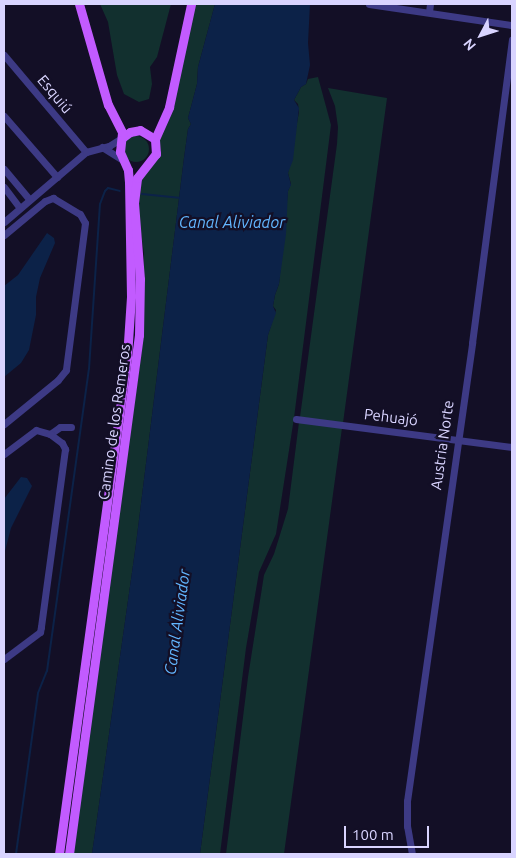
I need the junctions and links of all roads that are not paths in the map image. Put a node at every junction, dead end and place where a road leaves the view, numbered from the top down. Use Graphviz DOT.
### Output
graph roads {
  1 [pos="78,4"];
  2 [pos="191,4"];
  3 [pos="369,4"];
  4 [pos="429,8"];
  5 [pos="512,25"];
  6 [pos="512,40"];
  7 [pos="4,55"];
  8 [pos="4,116"];
  9 [pos="122,138"];
  10 [pos="155,139"];
  11 [pos="101,147"];
  12 [pos="86,152"];
  13 [pos="123,160"];
  14 [pos="149,163"];
  15 [pos="4,169"];
  16 [pos="57,177"];
  17 [pos="4,187"];
  18 [pos="30,200"];
  19 [pos="20,208"];
  20 [pos="4,222"];
  21 [pos="4,235"];
  22 [pos="296,419"];
  23 [pos="4,424"];
  24 [pos="71,428"];
  25 [pos="50,434"];
  26 [pos="456,440"];
  27 [pos="512,447"];
  28 [pos="4,454"];
  29 [pos="4,659"];
  30 [pos="59,854"];
  31 [pos="69,854"];
  32 [pos="412,854"];
  1 -- 9 [label="main road, Camino de los Remeros"];
  2 -- 10 [label="main road, Camino de los Remeros"];
  3 -- 4 [label="street"];
  4 -- 5 [label="street"];
  6 -- 26 [label="street, Austria Norte"];
  7 -- 12 [label="street, Esquiú"];
  8 -- 16 [label="street"];
  9 -- 10 [label="main road"];
  9 -- 11 [label="street"];
  9 -- 13 [label="main road, Camino de los Remeros"];
  10 -- 14 [label="main road, Camino de los Remeros"];
  11 -- 12 [label="street"];
  11 -- 13 [label="street"];
  12 -- 16 [label="street"];
  13 -- 14 [label="main road"];
  13 -- 30 [label="main road, Camino de los Remeros"];
  14 -- 31 [label="main road, Camino de los Remeros"];
  15 -- 18 [label="street"];
  16 -- 18 [label="street"];
  17 -- 19 [label="street"];
  18 -- 19 [label="street"];
  19 -- 20 [label="street"];
  21 -- 23 [label="street"];
  22 -- 26 [label="street, Pehuajó"];
  24 -- 25 [label="street"];
  25 -- 28 [label="street"];
  25 -- 29 [label="street"];
  26 -- 27 [label="street, Pehuajó"];
  26 -- 32 [label="street, Austria Norte"];
}
